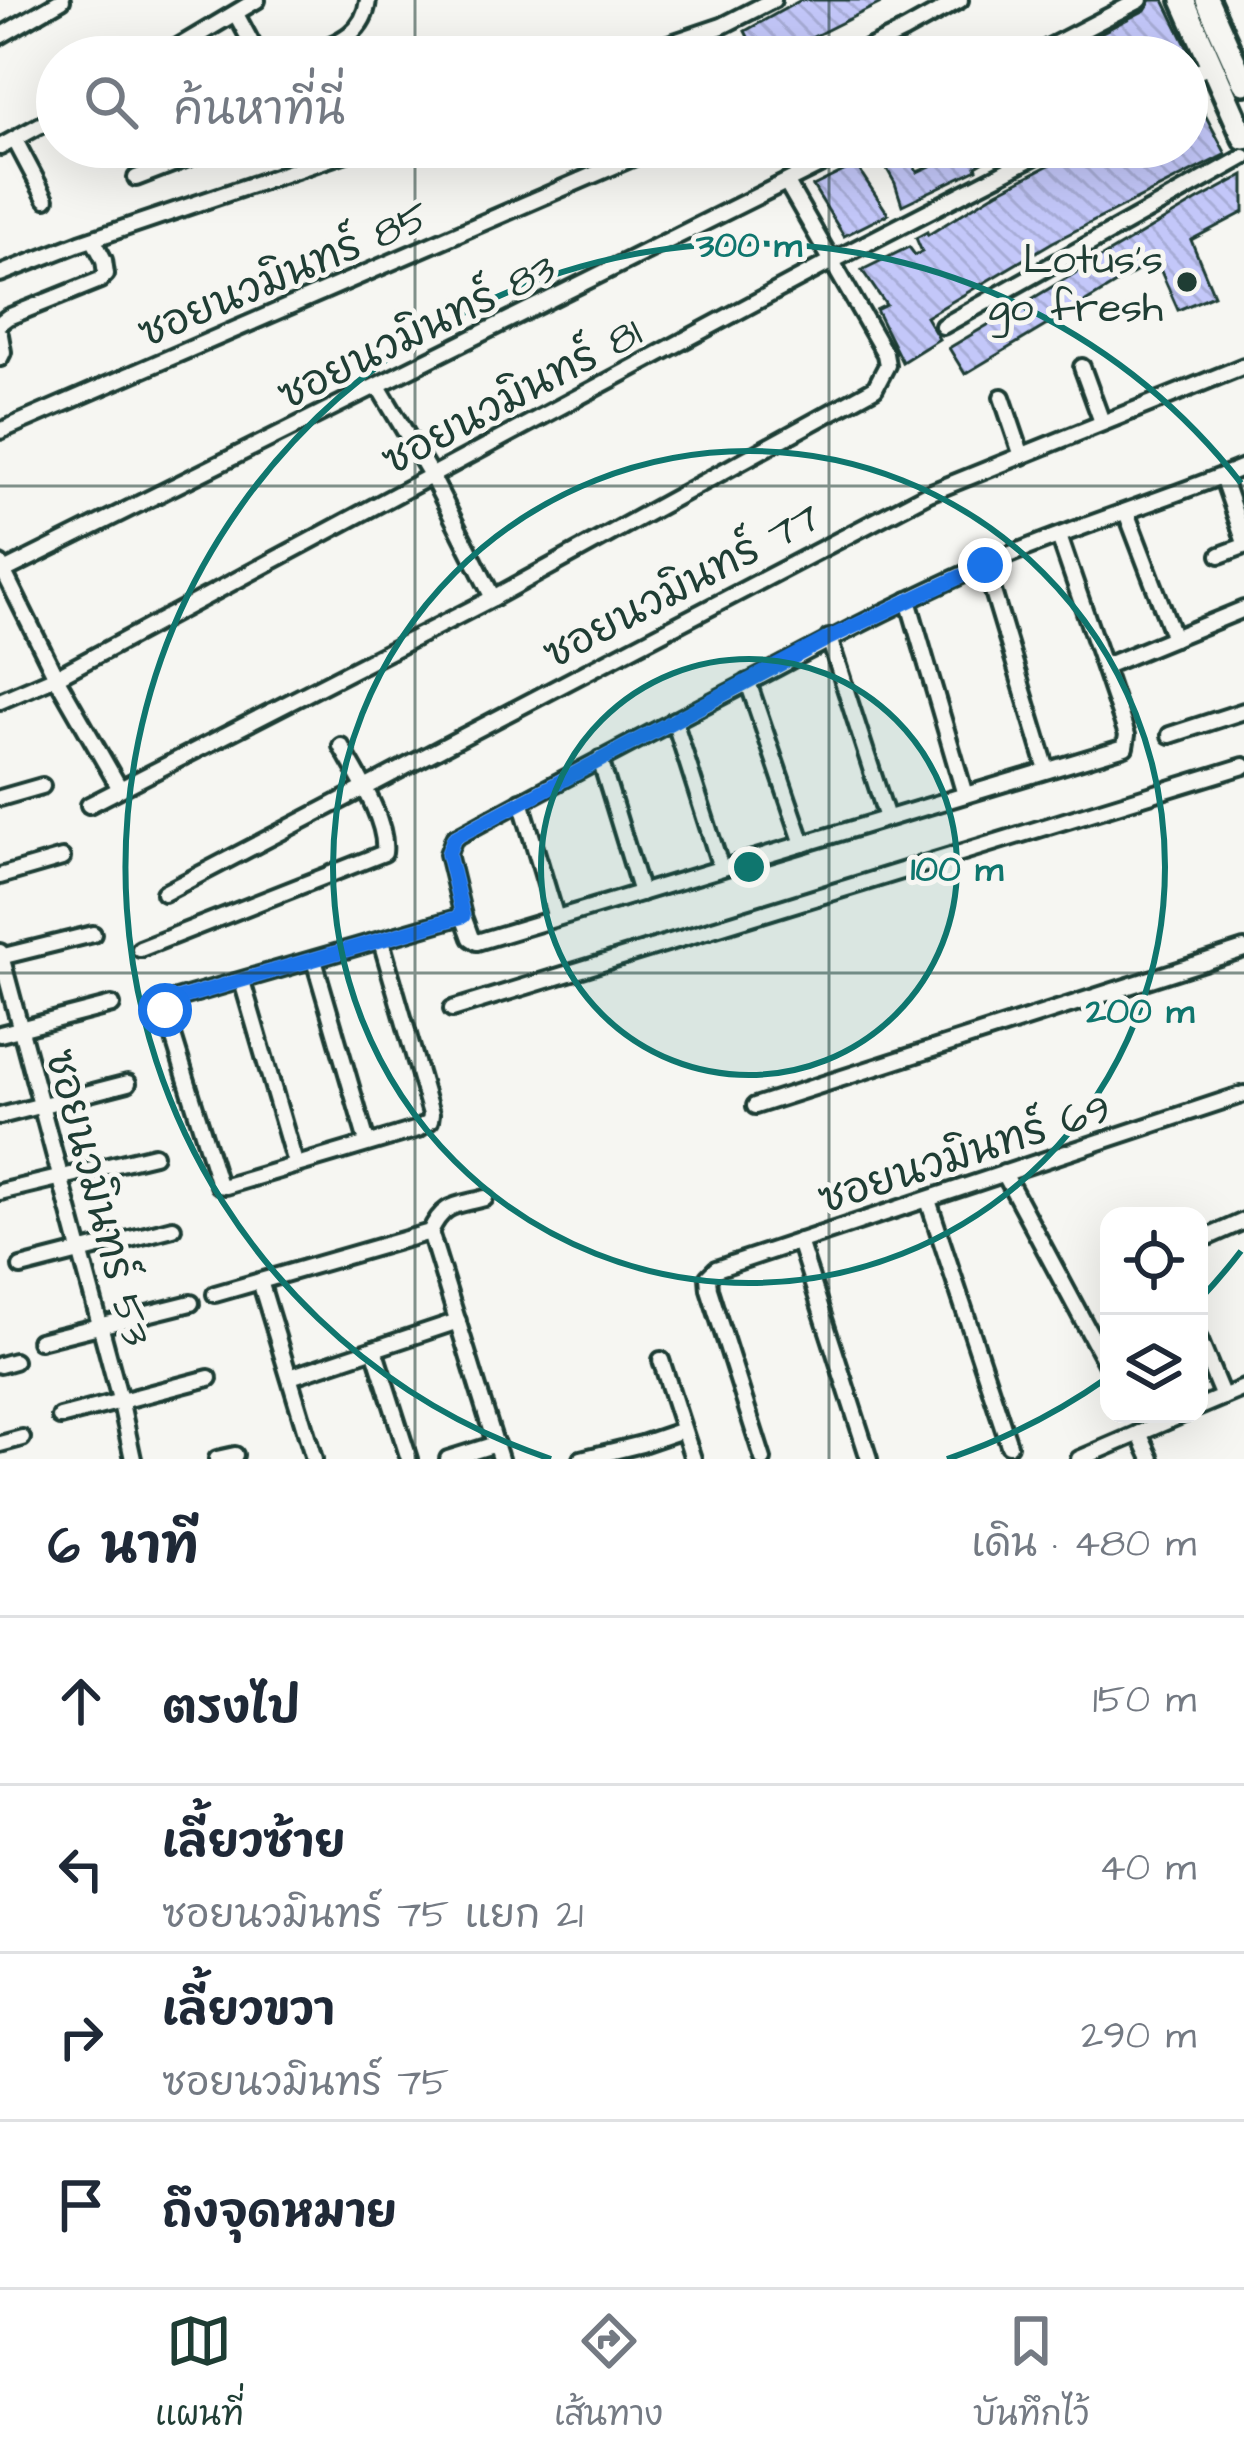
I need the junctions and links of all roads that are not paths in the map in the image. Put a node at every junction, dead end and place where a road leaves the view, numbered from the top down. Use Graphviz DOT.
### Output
graph roads {
  1 [pos="62,0"];
  2 [pos="256,0"];
  3 [pos="370,0"];
  4 [pos="773,0"];
  5 [pos="959,0"];
  6 [pos="1140,0"];
  7 [pos="1183,0"];
  8 [pos="1208,0"];
  9 [pos="236,14"];
  10 [pos="0,36"];
  11 [pos="198,36"];
  12 [pos="248,36"];
  13 [pos="343,36"];
  14 [pos="692,36"];
  15 [pos="895,36"];
  16 [pos="1071,36"];
  17 [pos="1199,36"];
  18 [pos="1237,46"];
  19 [pos="1208,58"];
  20 [pos="1211,65"];
  21 [pos="1208,66"];
  22 [pos="1244,83"];
  23 [pos="36,127"];
  24 [pos="1244,138"];
  25 [pos="7,143"];
  26 [pos="1244,157"];
  27 [pos="162,168"];
  28 [pos="302,168"];
  29 [pos="609,168"];
  30 [pos="816,168"];
  31 [pos="1013,168"];
  32 [pos="136,178"];
  33 [pos="787,183"];
  34 [pos="46,200"];
  35 [pos="93,239"];
  36 [pos="832,262"];
  37 [pos="0,274"];
  38 [pos="0,323"];
  39 [pos="944,326"];
  40 [pos="0,335"];
  41 [pos="0,358"];
  42 [pos="1244,366"];
  43 [pos="1082,367"];
  44 [pos="378,386"];
  45 [pos="1002,397"];
  46 [pos="1102,422"];
  47 [pos="0,431"];
  48 [pos="1022,456"];
  49 [pos="1244,467"];
  50 [pos="431,475"];
  51 [pos="1222,476"];
  52 [pos="1126,512"];
  53 [pos="1059,536"];
  54 [pos="1244,543"];
  55 [pos="1220,555"];
  56 [pos="985,565"];
  57 [pos="2,567"];
  58 [pos="493,598"];
  59 [pos="908,600"];
  60 [pos="1244,609"];
  61 [pos="829,638"];
  62 [pos="1174,638"];
  63 [pos="1105,666"];
  64 [pos="56,677"];
  65 [pos="748,682"];
  66 [pos="0,701"];
  67 [pos="1244,710"];
  68 [pos="674,720"];
  69 [pos="1169,735"];
  70 [pos="341,746"];
  71 [pos="600,759"];
  72 [pos="1244,766"];
  73 [pos="1047,770"];
  74 [pos="42,786"];
  75 [pos="364,787"];
  76 [pos="119,788"];
  77 [pos="965,795"];
  78 [pos="0,798"];
  79 [pos="521,801"];
  80 [pos="89,805"];
  81 [pos="887,818"];
  82 [pos="803,844"];
  83 [pos="62,858"];
  84 [pos="721,868"];
  85 [pos="0,876"];
  86 [pos="640,892"];
  87 [pos="164,893"];
  88 [pos="463,916"];
  89 [pos="556,918"];
  90 [pos="93,934"];
  91 [pos="381,941"];
  92 [pos="140,949"];
  93 [pos="1244,949"];
  94 [pos="0,955"];
  95 [pos="314,960"];
  96 [pos="242,981"];
  97 [pos="112,1005"];
  98 [pos="452,1009"];
  99 [pos="20,1028"];
  100 [pos="0,1034"];
  101 [pos="128,1084"];
  102 [pos="1244,1094"];
  103 [pos="41,1106"];
  104 [pos="754,1106"];
  105 [pos="0,1116"];
  106 [pos="367,1142"];
  107 [pos="154,1155"];
  108 [pos="295,1163"];
  109 [pos="1004,1173"];
  110 [pos="61,1179"];
  111 [pos="0,1192"];
  112 [pos="485,1198"];
  113 [pos="928,1200"];
  114 [pos="1244,1221"];
  115 [pos="173,1228"];
  116 [pos="430,1232"];
  117 [pos="1208,1236"];
  118 [pos="799,1241"];
  119 [pos="80,1252"];
  120 [pos="21,1267"];
  121 [pos="260,1281"];
  122 [pos="215,1294"];
  123 [pos="191,1303"];
  124 [pos="458,1321"];
  125 [pos="100,1327"];
  126 [pos="39,1341"];
  127 [pos="374,1349"];
  128 [pos="1100,1352"];
  129 [pos="1208,1353"];
  130 [pos="661,1360"];
  131 [pos="290,1377"];
  132 [pos="209,1378"];
  133 [pos="1234,1392"];
  134 [pos="121,1403"];
  135 [pos="1244,1410"];
  136 [pos="60,1417"];
  137 [pos="1163,1423"];
  138 [pos="683,1430"];
  139 [pos="1139,1433"];
  140 [pos="22,1438"];
  141 [pos="0,1444"];
  142 [pos="1009,1444"];
  143 [pos="498,1451"];
  144 [pos="235,1455"];
  145 [pos="133,1459"];
  146 [pos="218,1459"];
  147 [pos="314,1459"];
  148 [pos="409,1459"];
  149 [pos="448,1459"];
  150 [pos="580,1459"];
  151 [pos="693,1459"];
  152 [pos="763,1459"];
  153 [pos="869,1459"];
  154 [pos="1080,1459"];
  155 [pos="1151,1459"];
  1 -- 10 [label="street"];
  2 -- 9 [label="street"];
  3 -- 13 [label="street"];
  4 -- 14 [label="street"];
  5 -- 15 [label="street"];
  6 -- 16 [label="street"];
  7 -- 17 [label="main road"];
  8 -- 18 [label="main road"];
  9 -- 11 [label="street"];
  9 -- 12 [label="street"];
  18 -- 22 [label="main road"];
  19 -- 20 [label="main road"];
  20 -- 21 [label="street"];
  20 -- 24 [label="main road"];
  23 -- 25 [label="street"];
  25 -- 34 [label="street"];
  26 -- 39 [label="street"];
  27 -- 32 [label="street"];
  28 -- 35 [label="street"];
  29 -- 47 [label="street, ซอยนวมินทร์ 85"];
  30 -- 33 [label="street, ซอยนวมินทร์ 83"];
  31 -- 36 [label="street, ซอยนวมินทร์ 81"];
  33 -- 36 [label="street"];
  33 -- 44 [label="street, ซอยนวมินทร์ 83"];
  35 -- 37 [label="street"];
  35 -- 38 [label="street"];
  36 -- 50 [label="street, ซอยนวมินทร์ 81"];
  36 -- 58 [label="street"];
  40 -- 41 [label="street"];
  42 -- 46 [label="street, ซอยนวมินทร์ 77"];
  43 -- 46 [label="street"];
  44 -- 50 [label="street"];
  44 -- 57 [label="street, ซอยนวมินทร์ 83"];
  45 -- 48 [label="street"];
  46 -- 48 [label="street, ซอยนวมินทร์ 77"];
  48 -- 75 [label="street, ซอยนวมินทร์ 77"];
  49 -- 51 [label="street"];
  50 -- 58 [label="street"];
  50 -- 64 [label="street, ซอยนวมินทร์ 81"];
  51 -- 52 [label="street"];
  51 -- 54 [label="street"];
  52 -- 53 [label="street"];
  52 -- 62 [label="street"];
  53 -- 56 [label="street"];
  53 -- 63 [label="street"];
  54 -- 55 [label="street"];
  56 -- 59 [label="street"];
  56 -- 73 [label="street"];
  57 -- 64 [label="street, ซอยนวมินทร์ 83"];
  58 -- 76 [label="street"];
  59 -- 61 [label="street"];
  59 -- 77 [label="street"];
  60 -- 62 [label="street"];
  61 -- 65 [label="street"];
  61 -- 81 [label="street"];
  62 -- 63 [label="street"];
  63 -- 73 [label="street"];
  64 -- 66 [label="street, ซอยนวมินทร์ 81"];
  64 -- 76 [label="street, ซอยนวมินทร์ 83"];
  65 -- 68 [label="street"];
  65 -- 82 [label="street"];
  67 -- 69 [label="street"];
  68 -- 71 [label="street"];
  68 -- 84 [label="street"];
  70 -- 75 [label="street"];
  71 -- 79 [label="street"];
  71 -- 86 [label="street"];
  72 -- 98 [label="street"];
  73 -- 77 [label="street"];
  74 -- 78 [label="street"];
  75 -- 87 [label="street, ซอยนวมินทร์ 77"];
  75 -- 92 [label="street"];
  76 -- 80 [label="street"];
  77 -- 81 [label="street"];
  79 -- 88 [label="street"];
  79 -- 89 [label="street"];
  81 -- 82 [label="street"];
  82 -- 84 [label="street"];
  83 -- 85 [label="street"];
  84 -- 86 [label="street"];
  86 -- 89 [label="street"];
  88 -- 89 [label="street"];
  88 -- 91 [label="street"];
  90 -- 94 [label="street"];
  91 -- 95 [label="street"];
  91 -- 106 [label="street"];
  93 -- 104 [label="street"];
  94 -- 99 [label="street, ซอยนวมินทร์ 53"];
  95 -- 96 [label="street"];
  95 -- 106 [label="street"];
  96 -- 108 [label="street"];
  96 -- 108 [label="street"];
  97 -- 99 [label="street"];
  99 -- 100 [label="street"];
  99 -- 103 [label="street, ซอยนวมินทร์ 53"];
  101 -- 103 [label="street"];
  102 -- 109 [label="street, ซอยนวมินทร์ 69"];
  103 -- 105 [label="street"];
  103 -- 110 [label="street, ซอยนวมินทร์ 53"];
  106 -- 108 [label="street"];
  107 -- 110 [label="street"];
  109 -- 113 [label="street, ซอยนวมินทร์ 69"];
  109 -- 128 [label="street"];
  110 -- 111 [label="street"];
  110 -- 119 [label="street, ซอยนวมินทร์ 53"];
  112 -- 116 [label="street"];
  113 -- 118 [label="street, ซอยนวมินทร์ 69"];
  113 -- 142 [label="street"];
  114 -- 117 [label="street"];
  115 -- 119 [label="street"];
  116 -- 121 [label="street"];
  116 -- 124 [label="street"];
  118 -- 152 [label="street, ซอยนวมินทร์ 69"];
  118 -- 153 [label="street"];
  119 -- 120 [label="street"];
  119 -- 125 [label="street, ซอยนวมินทร์ 53"];
  121 -- 122 [label="street"];
  121 -- 131 [label="street"];
  123 -- 125 [label="street"];
  124 -- 127 [label="street"];
  124 -- 143 [label="street"];
  125 -- 126 [label="street"];
  125 -- 134 [label="street, ซอยนวมินทร์ 53"];
  127 -- 131 [label="street"];
  127 -- 148 [label="street"];
  129 -- 133 [label="street"];
  130 -- 138 [label="street"];
  131 -- 147 [label="street"];
  132 -- 134 [label="street"];
  133 -- 135 [label="street"];
  134 -- 136 [label="street"];
  134 -- 145 [label="street, ซอยนวมินทร์ 53"];
  137 -- 139 [label="street"];
  138 -- 150 [label="street"];
  138 -- 151 [label="street"];
  139 -- 154 [label="street"];
  139 -- 155 [label="street"];
  140 -- 141 [label="street"];
  143 -- 149 [label="street"];
  144 -- 146 [label="street"];
}
